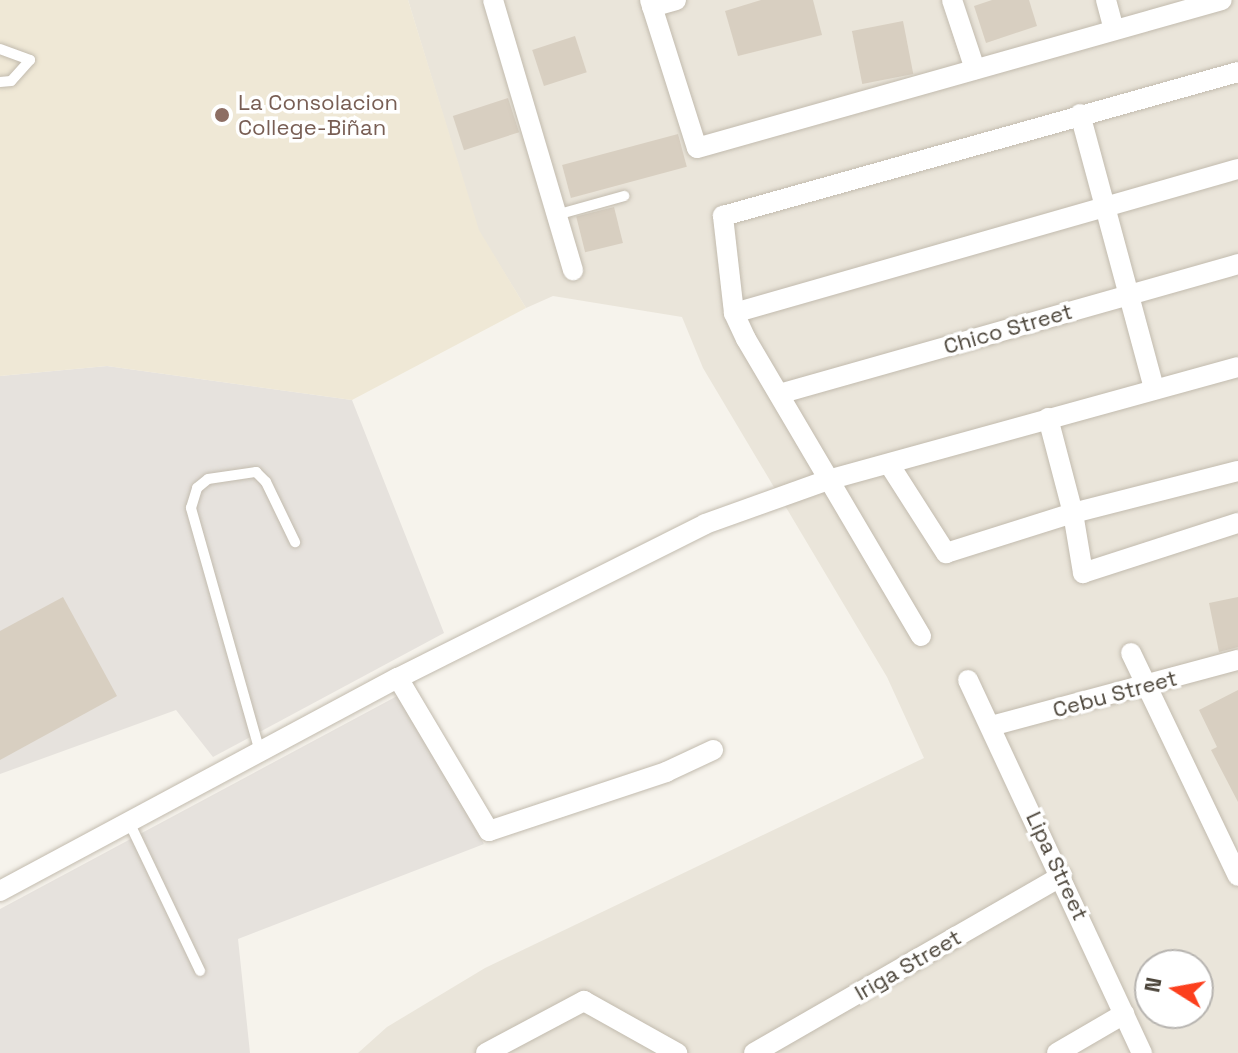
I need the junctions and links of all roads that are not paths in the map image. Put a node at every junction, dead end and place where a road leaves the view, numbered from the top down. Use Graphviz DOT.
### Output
graph roads {
  1 [pos="493,0"];
  2 [pos="676,0"];
  3 [pos="952,0"];
  4 [pos="1106,0"];
  5 [pos="1222,0"];
  6 [pos="651,4"];
  7 [pos="1114,30"];
  8 [pos="0,49"];
  9 [pos="975,69"];
  10 [pos="1238,72"];
  11 [pos="0,82"];
  12 [pos="1080,114"];
  13 [pos="1238,169"];
  14 [pos="624,196"];
  15 [pos="1105,208"];
  16 [pos="556,215"];
  17 [pos="1238,264"];
  18 [pos="573,270"];
  19 [pos="1128,296"];
  20 [pos="734,313"];
  21 [pos="1238,367"];
  22 [pos="1154,389"];
  23 [pos="779,394"];
  24 [pos="1048,418"];
  25 [pos="889,464"];
  26 [pos="1238,471"];
  27 [pos="828,480"];
  28 [pos="1073,513"];
  29 [pos="1238,523"];
  30 [pos="295,542"];
  31 [pos="921,636"];
  32 [pos="1131,653"];
  33 [pos="1238,660"];
  34 [pos="398,678"];
  35 [pos="968,680"];
  36 [pos="1146,687"];
  37 [pos="991,726"];
  38 [pos="713,750"];
  39 [pos="260,752"];
  40 [pos="129,822"];
  41 [pos="1062,876"];
  42 [pos="1238,876"];
  43 [pos="0,891"];
  44 [pos="200,971"];
  45 [pos="1124,1014"];
  46 [pos="486,1053"];
  47 [pos="677,1053"];
  48 [pos="754,1053"];
  49 [pos="1057,1053"];
  50 [pos="1142,1053"];
  1 -- 16 [label="street"];
  2 -- 6 [label="street"];
  3 -- 9 [label="street"];
  4 -- 7 [label="street"];
  5 -- 7 [label="street"];
  6 -- 9 [label="street"];
  7 -- 9 [label="street"];
  8 -- 11 [label="lane"];
  10 -- 12 [label="street"];
  12 -- 15 [label="street"];
  12 -- 20 [label="street"];
  13 -- 15 [label="street"];
  14 -- 16 [label="lane"];
  15 -- 19 [label="street"];
  15 -- 20 [label="street"];
  16 -- 18 [label="street"];
  17 -- 19 [label="street, Chico Street"];
  19 -- 22 [label="street"];
  19 -- 23 [label="street, Chico Street"];
  20 -- 23 [label="street"];
  21 -- 22 [label="street"];
  22 -- 24 [label="street"];
  23 -- 27 [label="street"];
  24 -- 25 [label="street"];
  24 -- 28 [label="street"];
  25 -- 27 [label="street"];
  25 -- 28 [label="street"];
  26 -- 28 [label="street"];
  27 -- 31 [label="street"];
  27 -- 34 [label="street"];
  28 -- 29 [label="street"];
  30 -- 39 [label="lane"];
  32 -- 36 [label="street"];
  33 -- 36 [label="street, Cebu Street"];
  34 -- 38 [label="street"];
  34 -- 39 [label="street"];
  35 -- 37 [label="street, Lipa Street"];
  36 -- 37 [label="street, Cebu Street"];
  36 -- 42 [label="street"];
  37 -- 41 [label="street, Lipa Street"];
  39 -- 40 [label="street"];
  40 -- 43 [label="street"];
  40 -- 44 [label="lane"];
  41 -- 45 [label="street, Lipa Street"];
  41 -- 48 [label="street, Iriga Street"];
  45 -- 49 [label="street"];
  45 -- 50 [label="street, Lipa Street"];
  46 -- 47 [label="street"];
}
